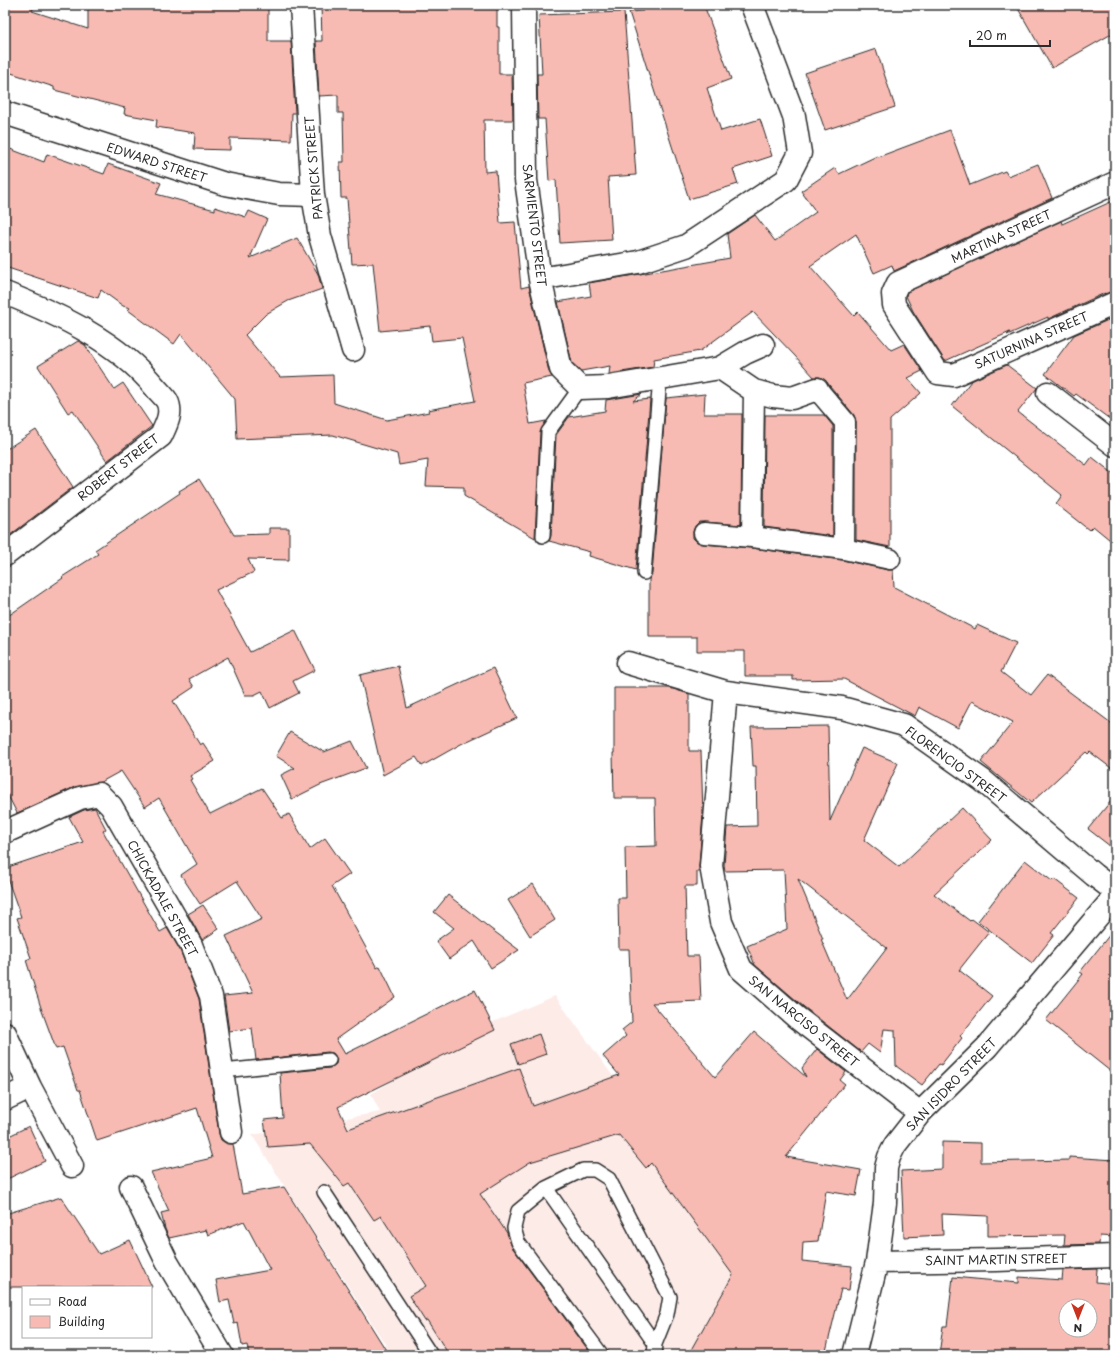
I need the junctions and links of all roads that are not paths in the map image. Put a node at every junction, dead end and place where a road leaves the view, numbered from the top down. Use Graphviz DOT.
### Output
graph roads {
  1 [pos="301,5"];
  2 [pos="524,5"];
  3 [pos="752,5"];
  4 [pos="5,113"];
  5 [pos="1115,183"];
  6 [pos="313,195"];
  7 [pos="540,279"];
  8 [pos="5,293"];
  9 [pos="1115,303"];
  10 [pos="763,345"];
  11 [pos="353,350"];
  12 [pos="720,368"];
  13 [pos="946,375"];
  14 [pos="660,378"];
  15 [pos="580,388"];
  16 [pos="817,389"];
  17 [pos="754,391"];
  18 [pos="1048,393"];
  19 [pos="1115,445"];
  20 [pos="704,533"];
  21 [pos="543,536"];
  22 [pos="752,537"];
  23 [pos="844,549"];
  24 [pos="5,555"];
  25 [pos="890,559"];
  26 [pos="644,573"];
  27 [pos="628,663"];
  28 [pos="726,692"];
  29 [pos="5,832"];
  30 [pos="1115,891"];
  31 [pos="1115,896"];
  32 [pos="5,1033"];
  33 [pos="329,1060"];
  34 [pos="223,1070"];
  35 [pos="30,1087"];
  36 [pos="5,1099"];
  37 [pos="920,1113"];
  38 [pos="231,1132"];
  39 [pos="72,1166"];
  40 [pos="131,1187"];
  41 [pos="546,1188"];
  42 [pos="324,1192"];
  43 [pos="1115,1256"];
  44 [pos="877,1262"];
  45 [pos="655,1350"];
  46 [pos="222,1355"];
  47 [pos="431,1355"];
  48 [pos="602,1355"];
  49 [pos="854,1355"];
  1 -- 6 [label="street, PATRICK STREET"];
  2 -- 7 [label="street, SARMIENTO STREET"];
  3 -- 7 [label="street"];
  4 -- 6 [label="street, EDWARD STREET"];
  5 -- 13 [label="street, MARTINA STREET"];
  6 -- 11 [label="street, PATRICK STREET"];
  7 -- 15 [label="street, SARMIENTO STREET"];
  8 -- 24 [label="street, ROBERT STREET"];
  9 -- 13 [label="street, SATURNINA STREET"];
  10 -- 12 [label="street"];
  12 -- 14 [label="street"];
  12 -- 17 [label="street"];
  14 -- 15 [label="street"];
  14 -- 26 [label="lane"];
  15 -- 21 [label="lane"];
  16 -- 17 [label="street"];
  16 -- 23 [label="street"];
  17 -- 22 [label="street"];
  18 -- 19 [label="street"];
  20 -- 22 [label="street"];
  22 -- 23 [label="street"];
  23 -- 25 [label="street"];
  27 -- 28 [label="street, FLORENCIO STREET"];
  28 -- 30 [label="street, FLORENCIO STREET"];
  28 -- 37 [label="street, SAN NARCISO STREET"];
  29 -- 34 [label="street, CHICKADALE STREET"];
  31 -- 37 [label="street, SAN ISIDRO STREET"];
  32 -- 35 [label="street"];
  33 -- 34 [label="lane"];
  34 -- 38 [label="street, CHICKADALE STREET"];
  35 -- 36 [label="street"];
  35 -- 39 [label="street"];
  37 -- 44 [label="street, SAN ISIDRO STREET"];
  40 -- 46 [label="street"];
  41 -- 45 [label="lane"];
  41 -- 45 [label="lane"];
  41 -- 48 [label="lane"];
  42 -- 47 [label="lane"];
  43 -- 44 [label="street, SAINT MARTIN STREET"];
  44 -- 49 [label="street, SAN ISIDRO STREET"];
}
